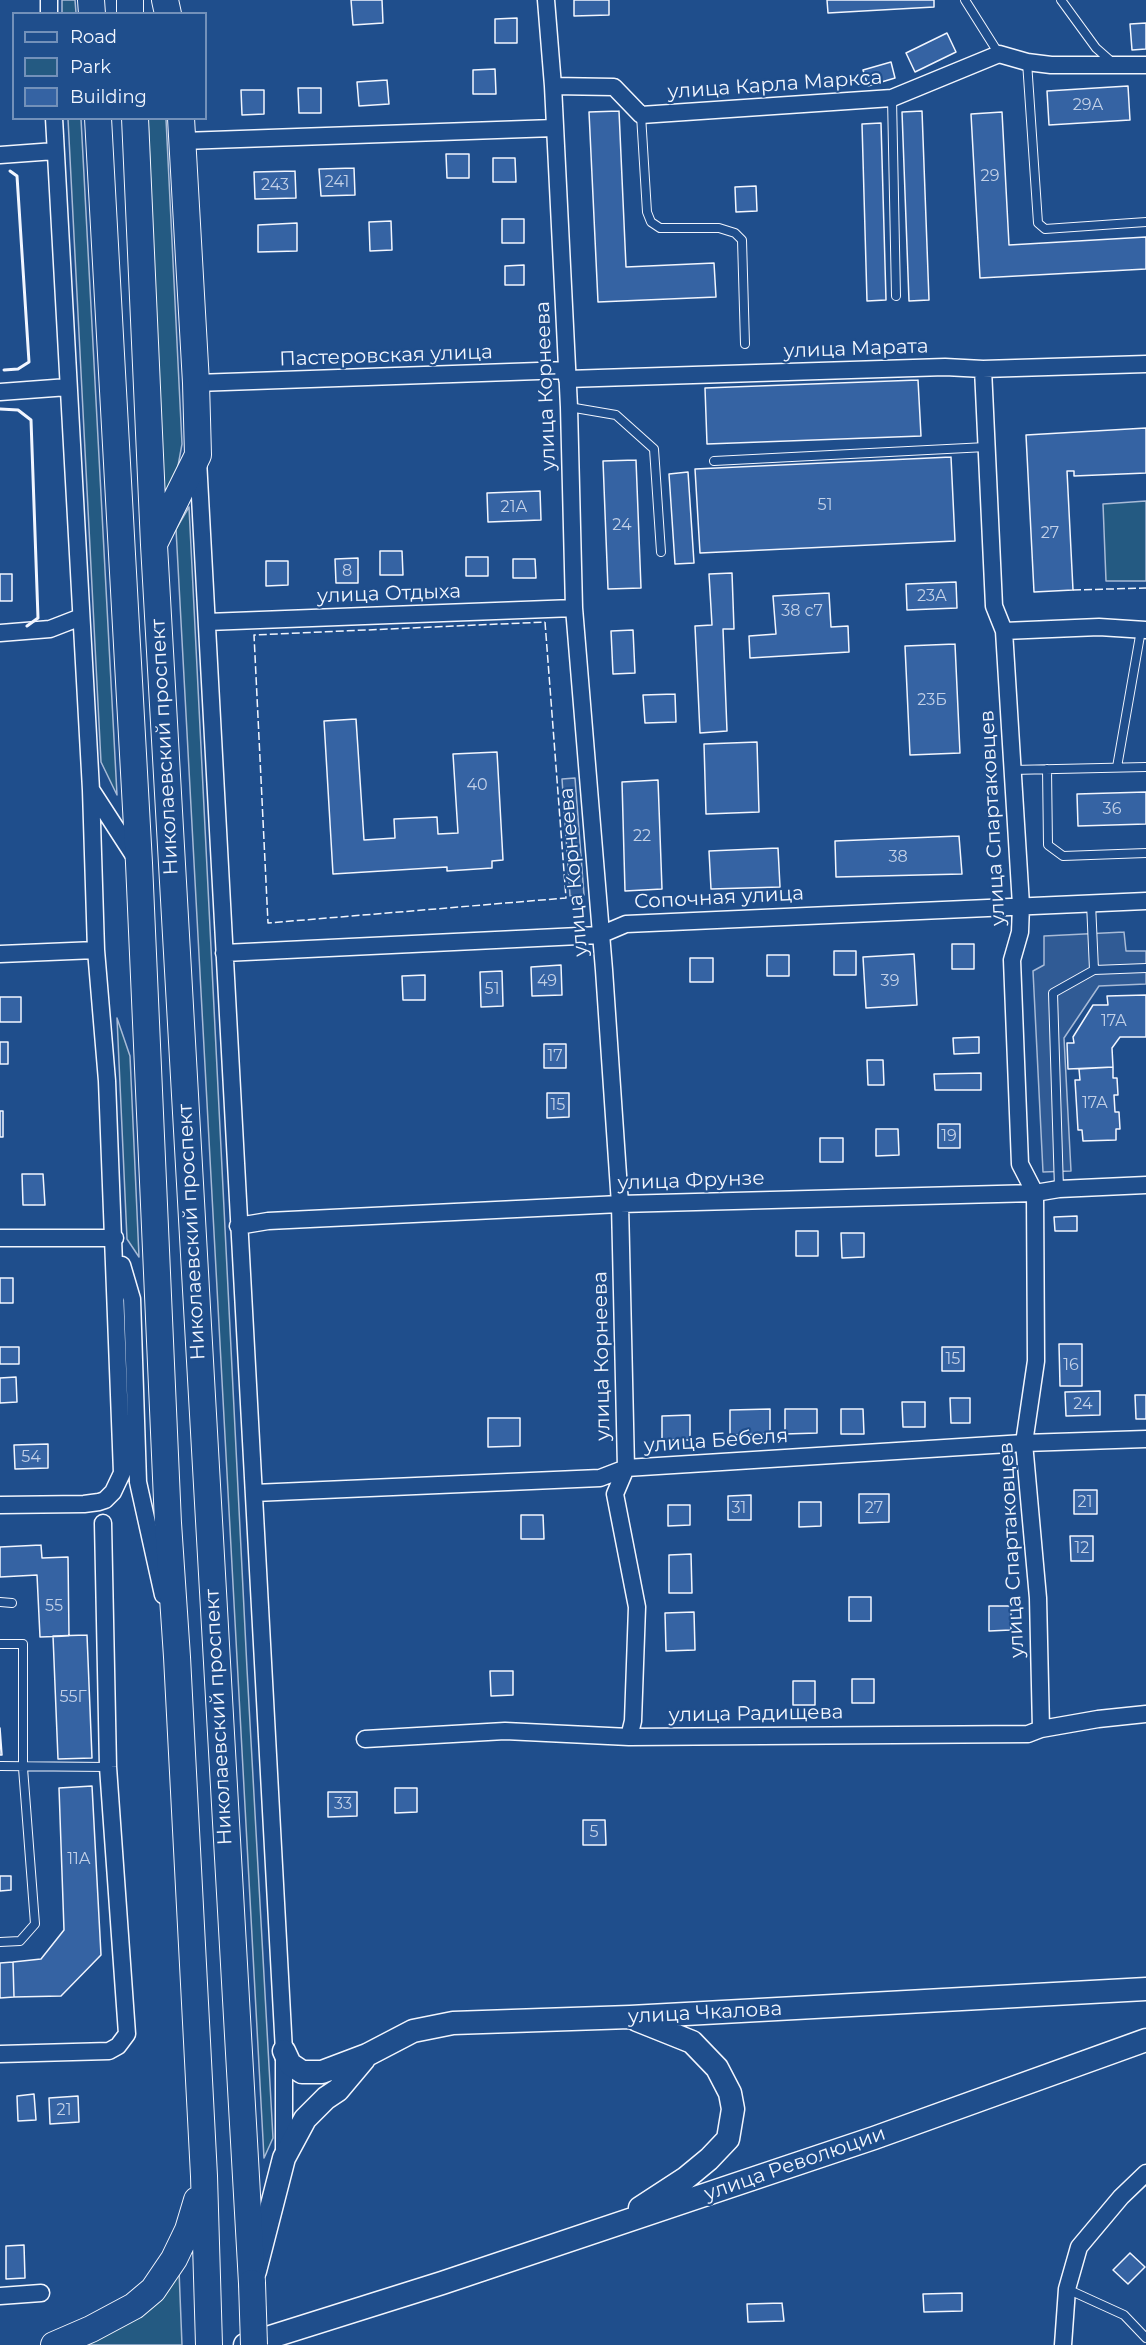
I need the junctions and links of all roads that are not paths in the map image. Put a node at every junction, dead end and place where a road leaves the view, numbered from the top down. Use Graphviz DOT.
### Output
graph roads {
  1 [pos="546,0"];
  2 [pos="965,0"];
  3 [pos="1061,0"];
  4 [pos="999,54"];
  5 [pos="1027,62"];
  6 [pos="1116,65"];
  7 [pos="1146,65"];
  8 [pos="553,86"];
  9 [pos="892,98"];
  10 [pos="641,115"];
  11 [pos="54,120"];
  12 [pos="98,120"];
  13 [pos="135,120"];
  14 [pos="554,128"];
  15 [pos="182,130"];
  16 [pos="55,151"];
  17 [pos="0,154"];
  18 [pos="1146,222"];
  19 [pos="896,296"];
  20 [pos="745,344"];
  21 [pos="1146,363"];
  22 [pos="983,369"];
  23 [pos="567,375"];
  24 [pos="196,383"];
  25 [pos="68,387"];
  26 [pos="0,392"];
  27 [pos="569,407"];
  28 [pos="986,447"];
  29 [pos="198,455"];
  30 [pos="714,461"];
  31 [pos="154,545"];
  32 [pos="661,552"];
  33 [pos="574,608"];
  34 [pos="81,617"];
  35 [pos="207,622"];
  36 [pos="1143,630"];
  37 [pos="1004,631"];
  38 [pos="0,633"];
  39 [pos="1117,767"];
  40 [pos="1146,767"];
  41 [pos="1047,769"];
  42 [pos="1012,770"];
  43 [pos="91,790"];
  44 [pos="1146,853"];
  45 [pos="139,863"];
  46 [pos="1146,901"];
  47 [pos="1091,903"];
  48 [pos="1021,905"];
  49 [pos="600,935"];
  50 [pos="96,950"];
  51 [pos="224,953"];
  52 [pos="0,954"];
  53 [pos="1146,968"];
  54 [pos="1094,969"];
  55 [pos="1146,1185"];
  56 [pos="1059,1190"];
  57 [pos="1035,1193"];
  58 [pos="620,1204"];
  59 [pos="238,1226"];
  60 [pos="0,1238"];
  61 [pos="115,1238"];
  62 [pos="1146,1439"];
  63 [pos="1024,1443"];
  64 [pos="626,1468"];
  65 [pos="254,1493"];
  66 [pos="0,1505"];
  67 [pos="103,1523"];
  68 [pos="0,1602"];
  69 [pos="12,1603"];
  70 [pos="0,1644"];
  71 [pos="177,1657"];
  72 [pos="1146,1714"];
  73 [pos="1041,1729"];
  74 [pos="629,1737"];
  75 [pos="365,1739"];
  76 [pos="0,1766"];
  77 [pos="108,1767"];
  78 [pos="23,1768"];
  79 [pos="0,1942"];
  80 [pos="1146,1989"];
  81 [pos="630,2018"];
  82 [pos="1146,2040"];
  83 [pos="284,2051"];
  84 [pos="0,2054"];
  85 [pos="368,2055"];
  86 [pos="284,2158"];
  87 [pos="1146,2173"];
  88 [pos="204,2176"];
  89 [pos="611,2226"];
  90 [pos="252,2283"];
  91 [pos="1067,2289"];
  92 [pos="41,2293"];
  93 [pos="0,2296"];
  94 [pos="1146,2338"];
  95 [pos="54,2345"];
  96 [pos="209,2345"];
  97 [pos="245,2345"];
  98 [pos="254,2345"];
  99 [pos="1063,2345"];
  1 -- 8 [label="street, улица Корнеева"];
  2 -- 4 [label="lane"];
  3 -- 6 [label="lane"];
  4 -- 5 [label="street"];
  4 -- 9 [label="street, улица Карла Маркса"];
  5 -- 6 [label="street"];
  5 -- 18 [label="lane"];
  6 -- 7 [label="street"];
  8 -- 10 [label="street, улица Карла Маркса"];
  8 -- 14 [label="street, улица Корнеева"];
  9 -- 10 [label="street, улица Карла Маркса"];
  9 -- 19 [label="lane"];
  10 -- 20 [label="lane"];
  11 -- 16 [label="street"];
  12 -- 45 [label="main road, Николаевский проспект"];
  13 -- 31 [label="main road, Николаевский проспект"];
  14 -- 15 [label="street"];
  14 -- 23 [label="street, улица Корнеева"];
  15 -- 24 [label="main road"];
  16 -- 17 [label="street"];
  16 -- 25 [label="street"];
  21 -- 22 [label="street, улица Марата"];
  22 -- 23 [label="street, улица Марата"];
  22 -- 28 [label="street, улица Спартаковцев"];
  23 -- 24 [label="street, Пастеровская улица"];
  23 -- 27 [label="street, улица Корнеева"];
  24 -- 29 [label="main road"];
  25 -- 26 [label="street"];
  25 -- 34 [label="street"];
  27 -- 32 [label="lane"];
  27 -- 33 [label="street, улица Корнеева"];
  28 -- 30 [label="lane"];
  28 -- 37 [label="street, улица Спартаковцев"];
  29 -- 31 [label="main road"];
  29 -- 35 [label="street"];
  31 -- 90 [label="main road, Николаевский проспект"];
  33 -- 35 [label="street, улица Отдыха"];
  33 -- 49 [label="street, улица Корнеева"];
  34 -- 38 [label="street"];
  34 -- 43 [label="street"];
  35 -- 51 [label="street"];
  36 -- 37 [label="street"];
  36 -- 39 [label="lane"];
  37 -- 42 [label="street, улица Спартаковцев"];
  39 -- 40 [label="lane"];
  39 -- 41 [label="lane"];
  41 -- 42 [label="lane"];
  41 -- 44 [label="lane"];
  42 -- 48 [label="street, улица Спартаковцев"];
  43 -- 45 [label="street"];
  43 -- 50 [label="street"];
  45 -- 71 [label="main road, Николаевский проспект"];
  46 -- 47 [label="street, Сопочная улица"];
  47 -- 48 [label="street, Сопочная улица"];
  47 -- 54 [label="lane"];
  48 -- 49 [label="street, Сопочная улица"];
  48 -- 57 [label="street, улица Спартаковцев"];
  49 -- 51 [label="street, Сопочная улица"];
  49 -- 58 [label="street, улица Корнеева"];
  50 -- 52 [label="street"];
  50 -- 61 [label="street"];
  51 -- 59 [label="street"];
  53 -- 54 [label="lane"];
  54 -- 56 [label="lane"];
  55 -- 56 [label="street, улица Фрунзе"];
  56 -- 57 [label="street, улица Фрунзе"];
  57 -- 58 [label="street, улица Фрунзе"];
  57 -- 63 [label="street, улица Спартаковцев"];
  58 -- 59 [label="street, улица Фрунзе"];
  58 -- 64 [label="street, улица Корнеева"];
  59 -- 65 [label="street"];
  60 -- 61 [label="street"];
  61 -- 66 [label="street"];
  61 -- 71 [label="street"];
  62 -- 63 [label="street, улица Бебеля"];
  63 -- 64 [label="street, улица Бебеля"];
  63 -- 73 [label="street, улица Спартаковцев"];
  64 -- 65 [label="street, улица Бебеля"];
  64 -- 74 [label="street, улица Корнеева"];
  65 -- 83 [label="street"];
  67 -- 77 [label="street"];
  68 -- 69 [label="lane"];
  70 -- 78 [label="lane"];
  71 -- 88 [label="main road, Николаевский проспект"];
  72 -- 73 [label="street, улица Радищева"];
  73 -- 74 [label="street, улица Радищева"];
  74 -- 75 [label="street, улица Радищева"];
  76 -- 78 [label="lane"];
  77 -- 78 [label="lane"];
  77 -- 84 [label="street"];
  78 -- 79 [label="lane"];
  80 -- 81 [label="main road, улица Чкалова"];
  81 -- 85 [label="main road, улица Чкалова"];
  81 -- 89 [label="main road"];
  82 -- 89 [label="main road, улица Революции"];
  83 -- 85 [label="main road, улица Чкалова"];
  83 -- 86 [label="street"];
  85 -- 86 [label="main road"];
  86 -- 90 [label="main road"];
  87 -- 91 [label="street"];
  88 -- 95 [label="main road"];
  88 -- 96 [label="main road, Николаевский проспект"];
  89 -- 97 [label="main road, улица Революции"];
  90 -- 98 [label="main road, Николаевский проспект, bridge"];
  91 -- 94 [label="lane"];
  91 -- 99 [label="street"];
  92 -- 93 [label="street"];
}
